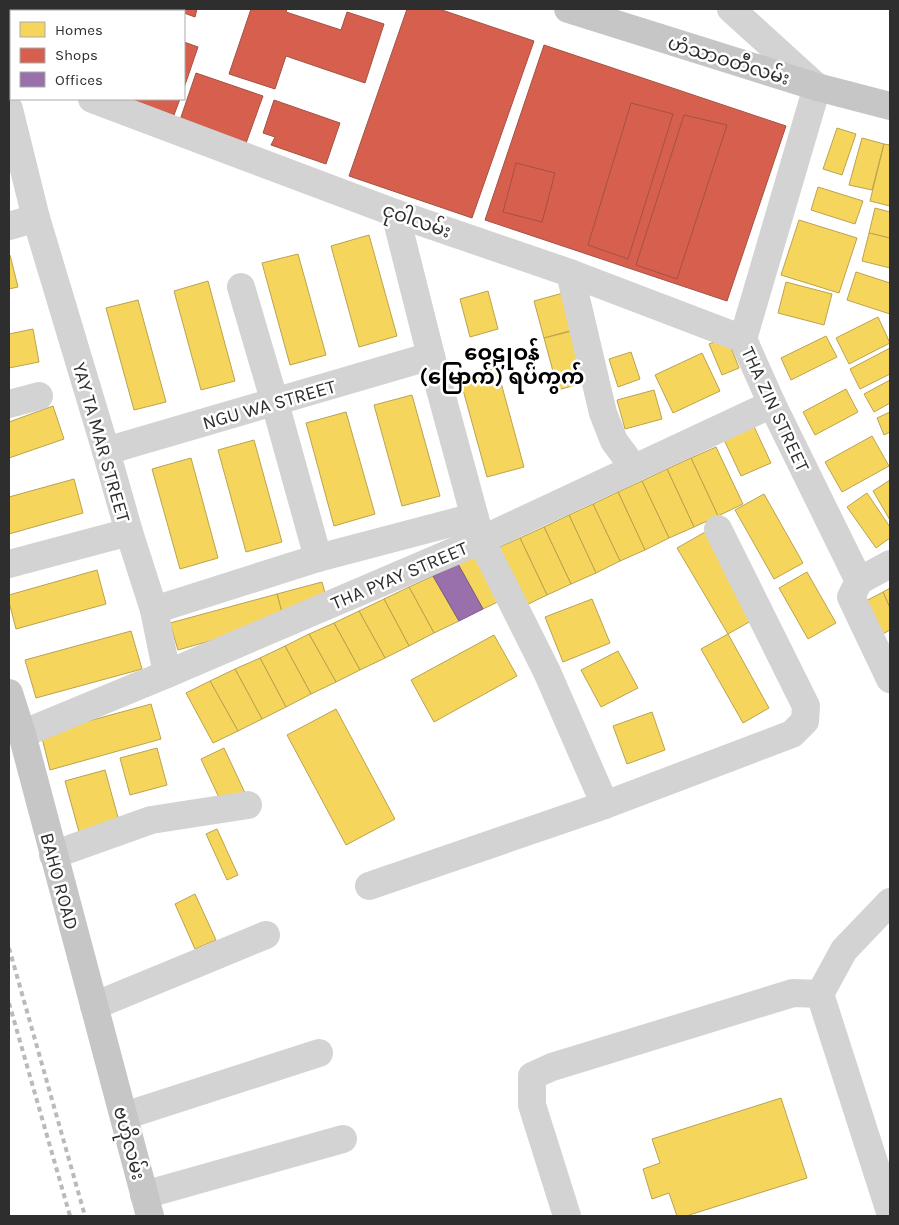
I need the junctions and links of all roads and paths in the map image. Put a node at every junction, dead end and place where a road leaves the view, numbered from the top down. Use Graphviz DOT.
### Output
graph roads {
  1 [pos="568,9"];
  2 [pos="731,9"];
  3 [pos="818,87"];
  4 [pos="95,100"];
  5 [pos="890,106"];
  6 [pos="9,108"];
  7 [pos="395,214"];
  8 [pos="36,218"];
  9 [pos="9,226"];
  10 [pos="570,273"];
  11 [pos="241,287"];
  12 [pos="743,339"];
  13 [pos="431,356"];
  14 [pos="39,396"];
  15 [pos="275,403"];
  16 [pos="9,404"];
  17 [pos="772,404"];
  18 [pos="106,451"];
  19 [pos="634,468"];
  20 [pos="478,528"];
  21 [pos="718,530"];
  22 [pos="129,532"];
  23 [pos="318,558"];
  24 [pos="9,564"];
  25 [pos="890,564"];
  26 [pos="859,581"];
  27 [pos="154,610"];
  28 [pos="167,674"];
  29 [pos="890,679"];
  30 [pos="9,693"];
  31 [pos="22,734"];
  32 [pos="248,805"];
  33 [pos="605,805"];
  34 [pos="53,854"];
  35 [pos="369,886"];
  36 [pos="890,902"];
  37 [pos="266,935"];
  38 [pos="820,994"];
  39 [pos="94,1006"];
  40 [pos="319,1053"];
  41 [pos="111,1069"];
  42 [pos="124,1116"];
  43 [pos="343,1139"];
  44 [pos="147,1206"];
  45 [pos="890,1212"];
  46 [pos="567,1216"];
  1 -- 3 [label="main road, ဟံသာဝတီလမ်း"];
  2 -- 3 [label="street"];
  3 -- 5 [label="main road, ဟံသာဝတီလမ်း"];
  3 -- 12 [label="street, THA ZIN STREET"];
  4 -- 7 [label="street, ငုဝါလမ်း"];
  6 -- 8 [label="street, YAY TA MAR STREET"];
  7 -- 10 [label="street, ငုဝါလမ်း"];
  7 -- 13 [label="street"];
  8 -- 9 [label="street"];
  8 -- 18 [label="street, YAY TA MAR STREET"];
  10 -- 12 [label="street, ငုဝါလမ်း"];
  10 -- 19 [label="street"];
  11 -- 15 [label="street"];
  12 -- 17 [label="street, THA ZIN STREET"];
  13 -- 15 [label="street, NGU WA STREET"];
  13 -- 20 [label="street"];
  14 -- 16 [label="street"];
  15 -- 18 [label="street, NGU WA STREET"];
  15 -- 23 [label="street"];
  17 -- 19 [label="street, THA PYAY STREET"];
  17 -- 26 [label="street, THA ZIN STREET"];
  18 -- 22 [label="street, YAY TA MAR STREET"];
  19 -- 20 [label="street, THA PYAY STREET"];
  20 -- 23 [label="street"];
  20 -- 28 [label="street, THA PYAY STREET"];
  20 -- 33 [label="street"];
  21 -- 33 [label="street"];
  22 -- 24 [label="street"];
  22 -- 27 [label="street, YAY TA MAR STREET"];
  23 -- 27 [label="street"];
  25 -- 26 [label="street"];
  26 -- 29 [label="street"];
  27 -- 28 [label="street, YAY TA MAR STREET"];
  28 -- 31 [label="street, THA PYAY STREET"];
  30 -- 31 [label="main road, BAHO ROAD"];
  31 -- 34 [label="main road, BAHO ROAD"];
  32 -- 34 [label="street"];
  33 -- 35 [label="street"];
  34 -- 39 [label="main road, BAHO ROAD"];
  36 -- 38 [label="street"];
  37 -- 39 [label="street"];
  38 -- 45 [label="street"];
  38 -- 46 [label="street"];
  39 -- 41 [label="main road, BAHO ROAD"];
  40 -- 42 [label="street"];
  41 -- 42 [label="main road, ဗဟိုလမ်း"];
  42 -- 44 [label="main road, ဗဟိုလမ်း"];
  43 -- 44 [label="street"];
}
